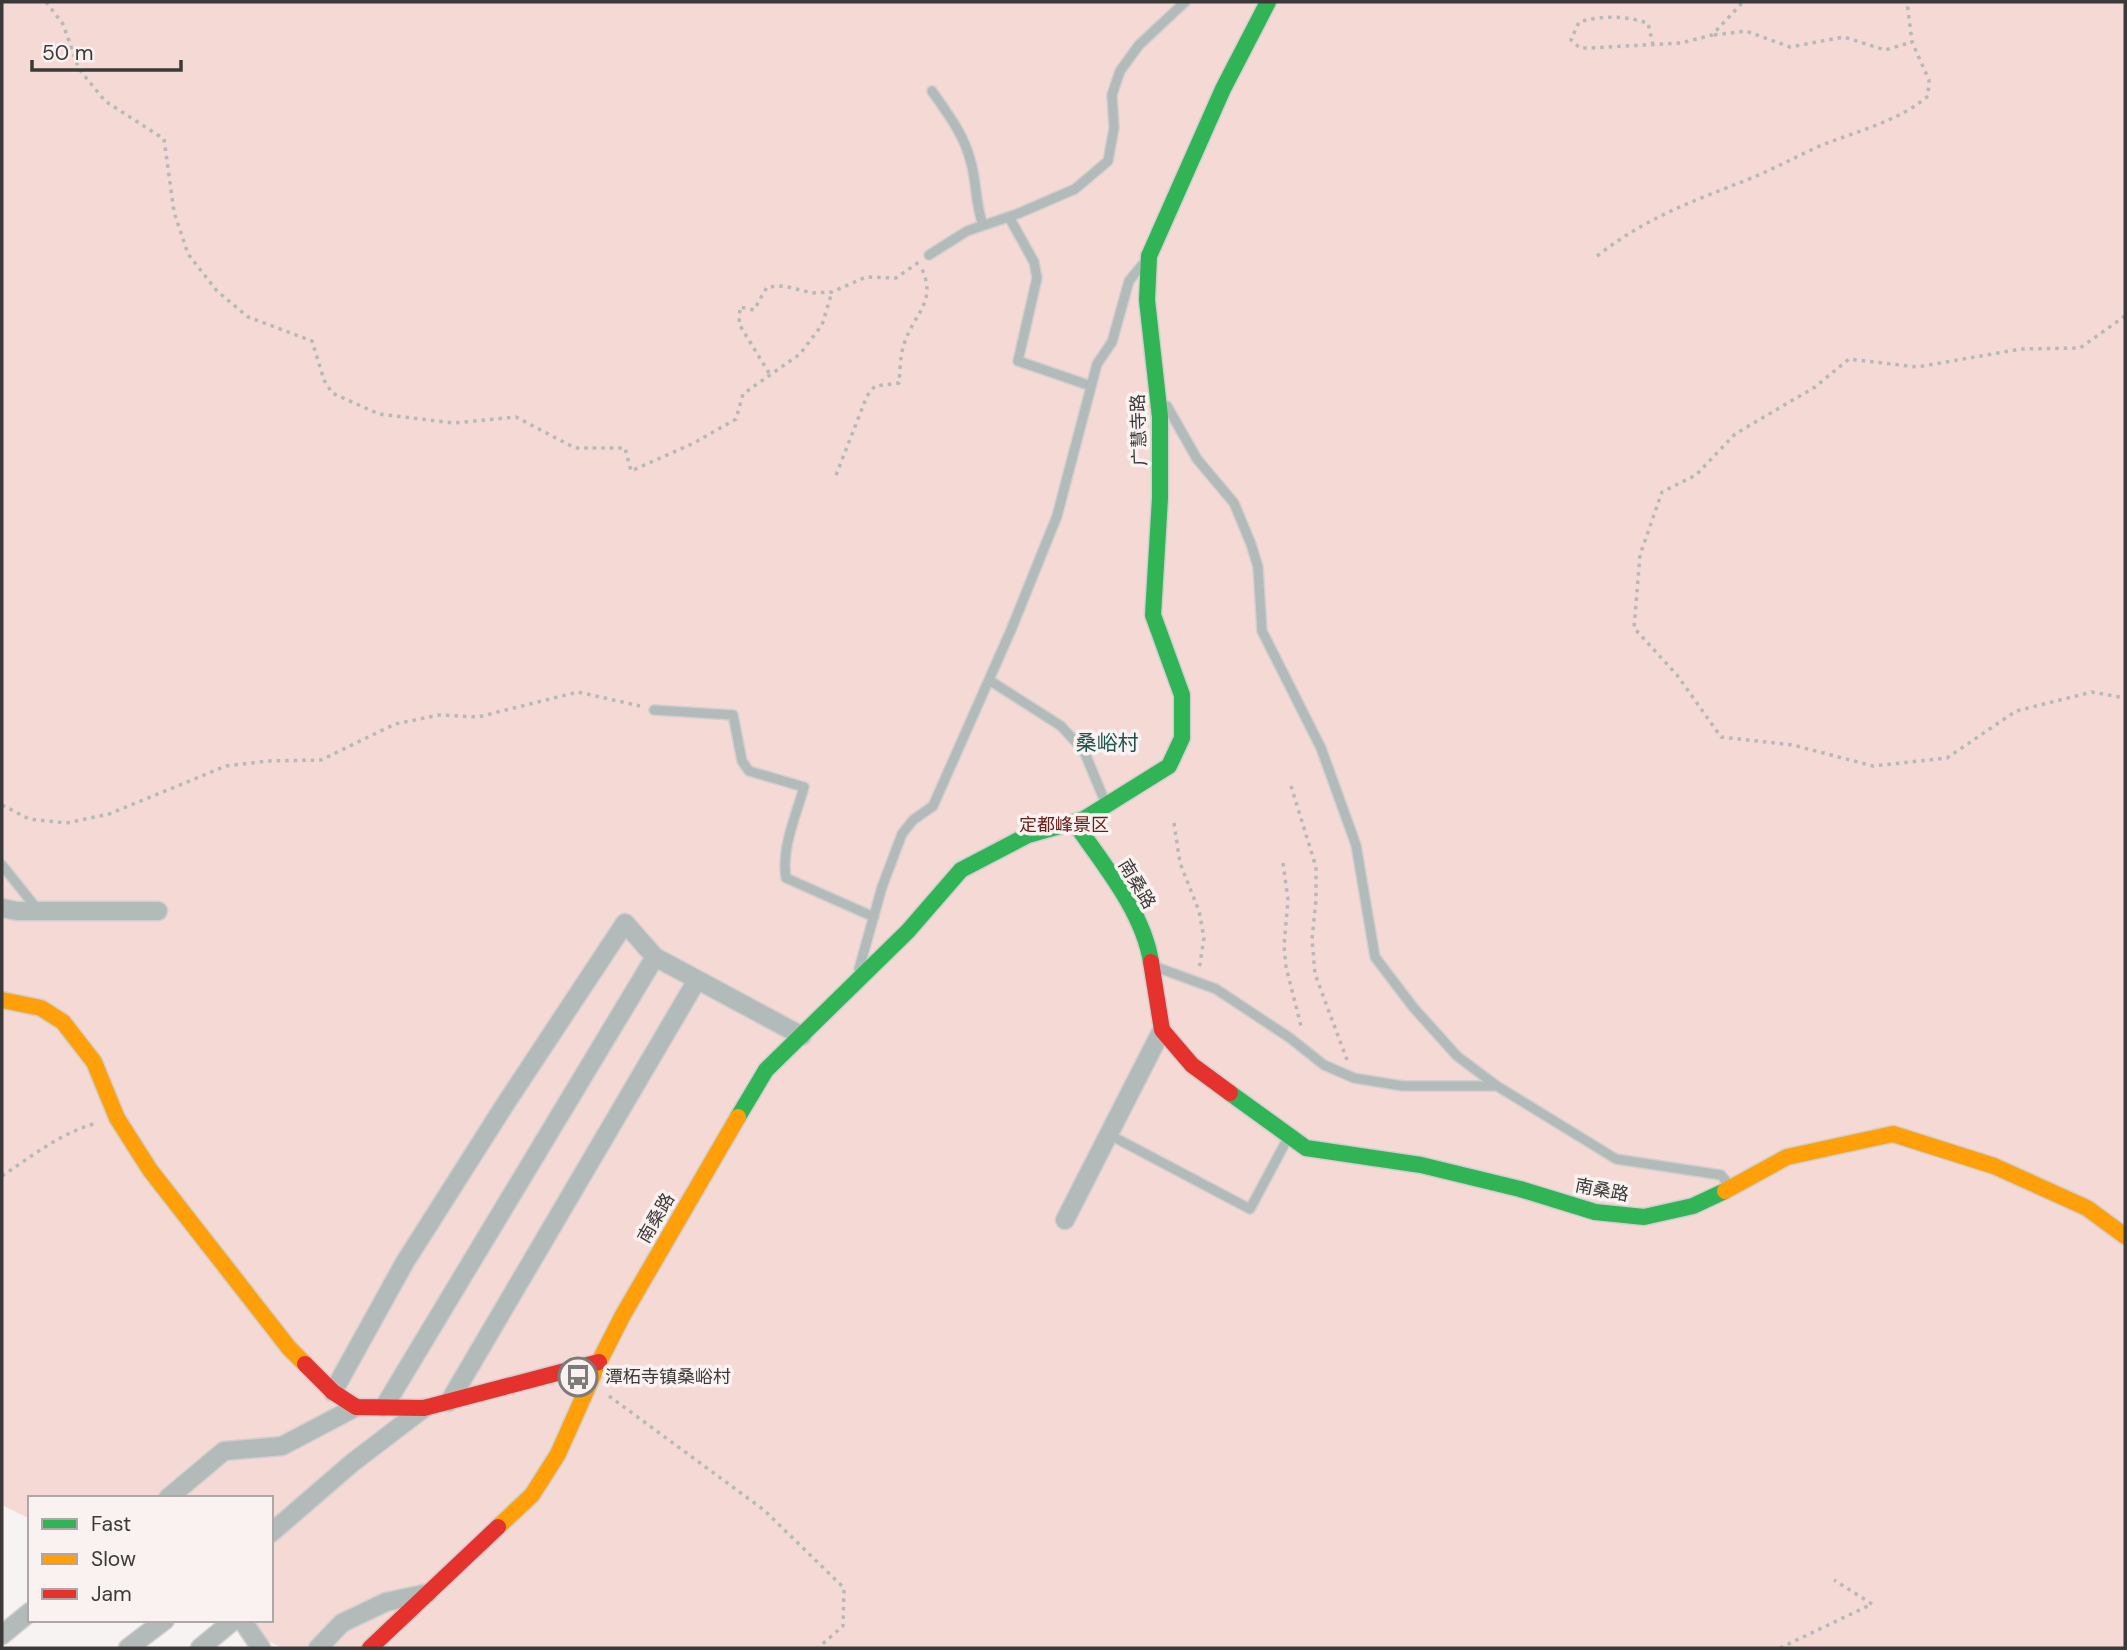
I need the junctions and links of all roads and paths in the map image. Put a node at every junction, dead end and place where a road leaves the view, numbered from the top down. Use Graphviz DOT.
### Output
graph roads {
  1 [pos="46,2"];
  2 [pos="1185,2"];
  3 [pos="1268,2"];
  4 [pos="1742,2"];
  5 [pos="1907,2"];
  6 [pos="1712,35"];
  7 [pos="1912,42"];
  8 [pos="1653,45"];
  9 [pos="932,90"];
  10 [pos="1009,217"];
  11 [pos="983,225"];
  12 [pos="929,255"];
  13 [pos="1149,256"];
  14 [pos="1597,256"];
  15 [pos="832,292"];
  16 [pos="2125,316"];
  17 [pos="769,374"];
  18 [pos="1156,382"];
  19 [pos="1091,386"];
  20 [pos="836,475"];
  21 [pos="989,680"];
  22 [pos="2125,698"];
  23 [pos="654,710"];
  24 [pos="1291,786"];
  25 [pos="1107,804"];
  26 [pos="2,805"];
  27 [pos="1074,822"];
  28 [pos="1174,823"];
  29 [pos="1283,863"];
  30 [pos="2,865"];
  31 [pos="2,908"];
  32 [pos="158,911"];
  33 [pos="39,912"];
  34 [pos="874,917"];
  35 [pos="655,957"];
  36 [pos="1152,965"];
  37 [pos="697,980"];
  38 [pos="1197,982"];
  39 [pos="855,984"];
  40 [pos="2,1000"];
  41 [pos="1162,1030"];
  42 [pos="802,1036"];
  43 [pos="1309,1053"];
  44 [pos="1354,1079"];
  45 [pos="1497,1086"];
  46 [pos="117,1118"];
  47 [pos="1108,1134"];
  48 [pos="1289,1136"];
  49 [pos="2,1176"];
  50 [pos="1732,1188"];
  51 [pos="1065,1220"];
  52 [pos="2125,1236"];
  53 [pos="599,1362"];
  54 [pos="590,1382"];
  55 [pos="333,1392"];
  56 [pos="449,1402"];
  57 [pos="356,1407"];
  58 [pos="384,1407"];
  59 [pos="424,1408"];
  60 [pos="170,1496"];
  61 [pos="273,1531"];
  62 [pos="1833,1580"];
  63 [pos="428,1592"];
  64 [pos="28,1614"];
  65 [pos="161,1622"];
  66 [pos="232,1622"];
  67 [pos="243,1622"];
  68 [pos="2,1635"];
  69 [pos="128,1648"];
  70 [pos="200,1648"];
  71 [pos="261,1648"];
  72 [pos="318,1648"];
  73 [pos="370,1648"];
  74 [pos="818,1648"];
  75 [pos="1780,1648"];
  1 -- 17 [label="path"];
  2 -- 10 [label="lane"];
  3 -- 13 [label="street, 广慧寺路"];
  4 -- 6 [label="path"];
  5 -- 7 [label="path"];
  6 -- 7 [label="path"];
  6 -- 8 [label="path"];
  7 -- 14 [label="path"];
  8 -- 8 [label="path"];
  9 -- 11 [label="lane"];
  10 -- 11 [label="lane"];
  10 -- 19 [label="lane"];
  11 -- 12 [label="lane"];
  13 -- 18 [label="street, 广慧寺路"];
  13 -- 19 [label="lane"];
  15 -- 17 [label="path"];
  15 -- 17 [label="path"];
  15 -- 20 [label="path"];
  16 -- 22 [label="path"];
  18 -- 25 [label="street, 广慧寺路"];
  18 -- 45 [label="lane"];
  19 -- 21 [label="lane"];
  21 -- 25 [label="lane"];
  21 -- 34 [label="lane"];
  23 -- 26 [label="path"];
  23 -- 34 [label="lane"];
  24 -- 44 [label="path"];
  25 -- 27 [label="street, 广慧寺路"];
  27 -- 36 [label="street, 南桑路"];
  27 -- 39 [label="street, 南桑路"];
  28 -- 38 [label="path"];
  29 -- 43 [label="path"];
  30 -- 33 [label="lane"];
  31 -- 33 [label="street"];
  32 -- 33 [label="street"];
  34 -- 39 [label="lane"];
  35 -- 37 [label="street"];
  35 -- 55 [label="street"];
  35 -- 58 [label="street"];
  36 -- 38 [label="lane"];
  36 -- 41 [label="street, 南桑路"];
  37 -- 42 [label="street"];
  37 -- 56 [label="street"];
  38 -- 43 [label="lane"];
  39 -- 42 [label="street, 南桑路"];
  40 -- 46 [label="street"];
  41 -- 47 [label="street"];
  41 -- 48 [label="street, 南桑路"];
  42 -- 53 [label="street, 南桑路"];
  43 -- 44 [label="lane"];
  44 -- 45 [label="lane"];
  45 -- 50 [label="lane"];
  46 -- 49 [label="path"];
  46 -- 55 [label="street"];
  47 -- 48 [label="lane"];
  47 -- 51 [label="street"];
  48 -- 50 [label="street, 南桑路"];
  50 -- 52 [label="street, 南桑路"];
  53 -- 54 [label="street, 南桑路"];
  53 -- 56 [label="street"];
  54 -- 63 [label="street, 南桑路"];
  54 -- 74 [label="path"];
  55 -- 57 [label="street"];
  56 -- 59 [label="street"];
  57 -- 58 [label="street"];
  57 -- 60 [label="street"];
  58 -- 59 [label="street"];
  59 -- 61 [label="street"];
  62 -- 75 [label="path"];
  63 -- 72 [label="street"];
  63 -- 73 [label="street, 南桑路"];
  64 -- 68 [label="street"];
  65 -- 69 [label="street"];
  66 -- 70 [label="street"];
  67 -- 71 [label="street"];
}
